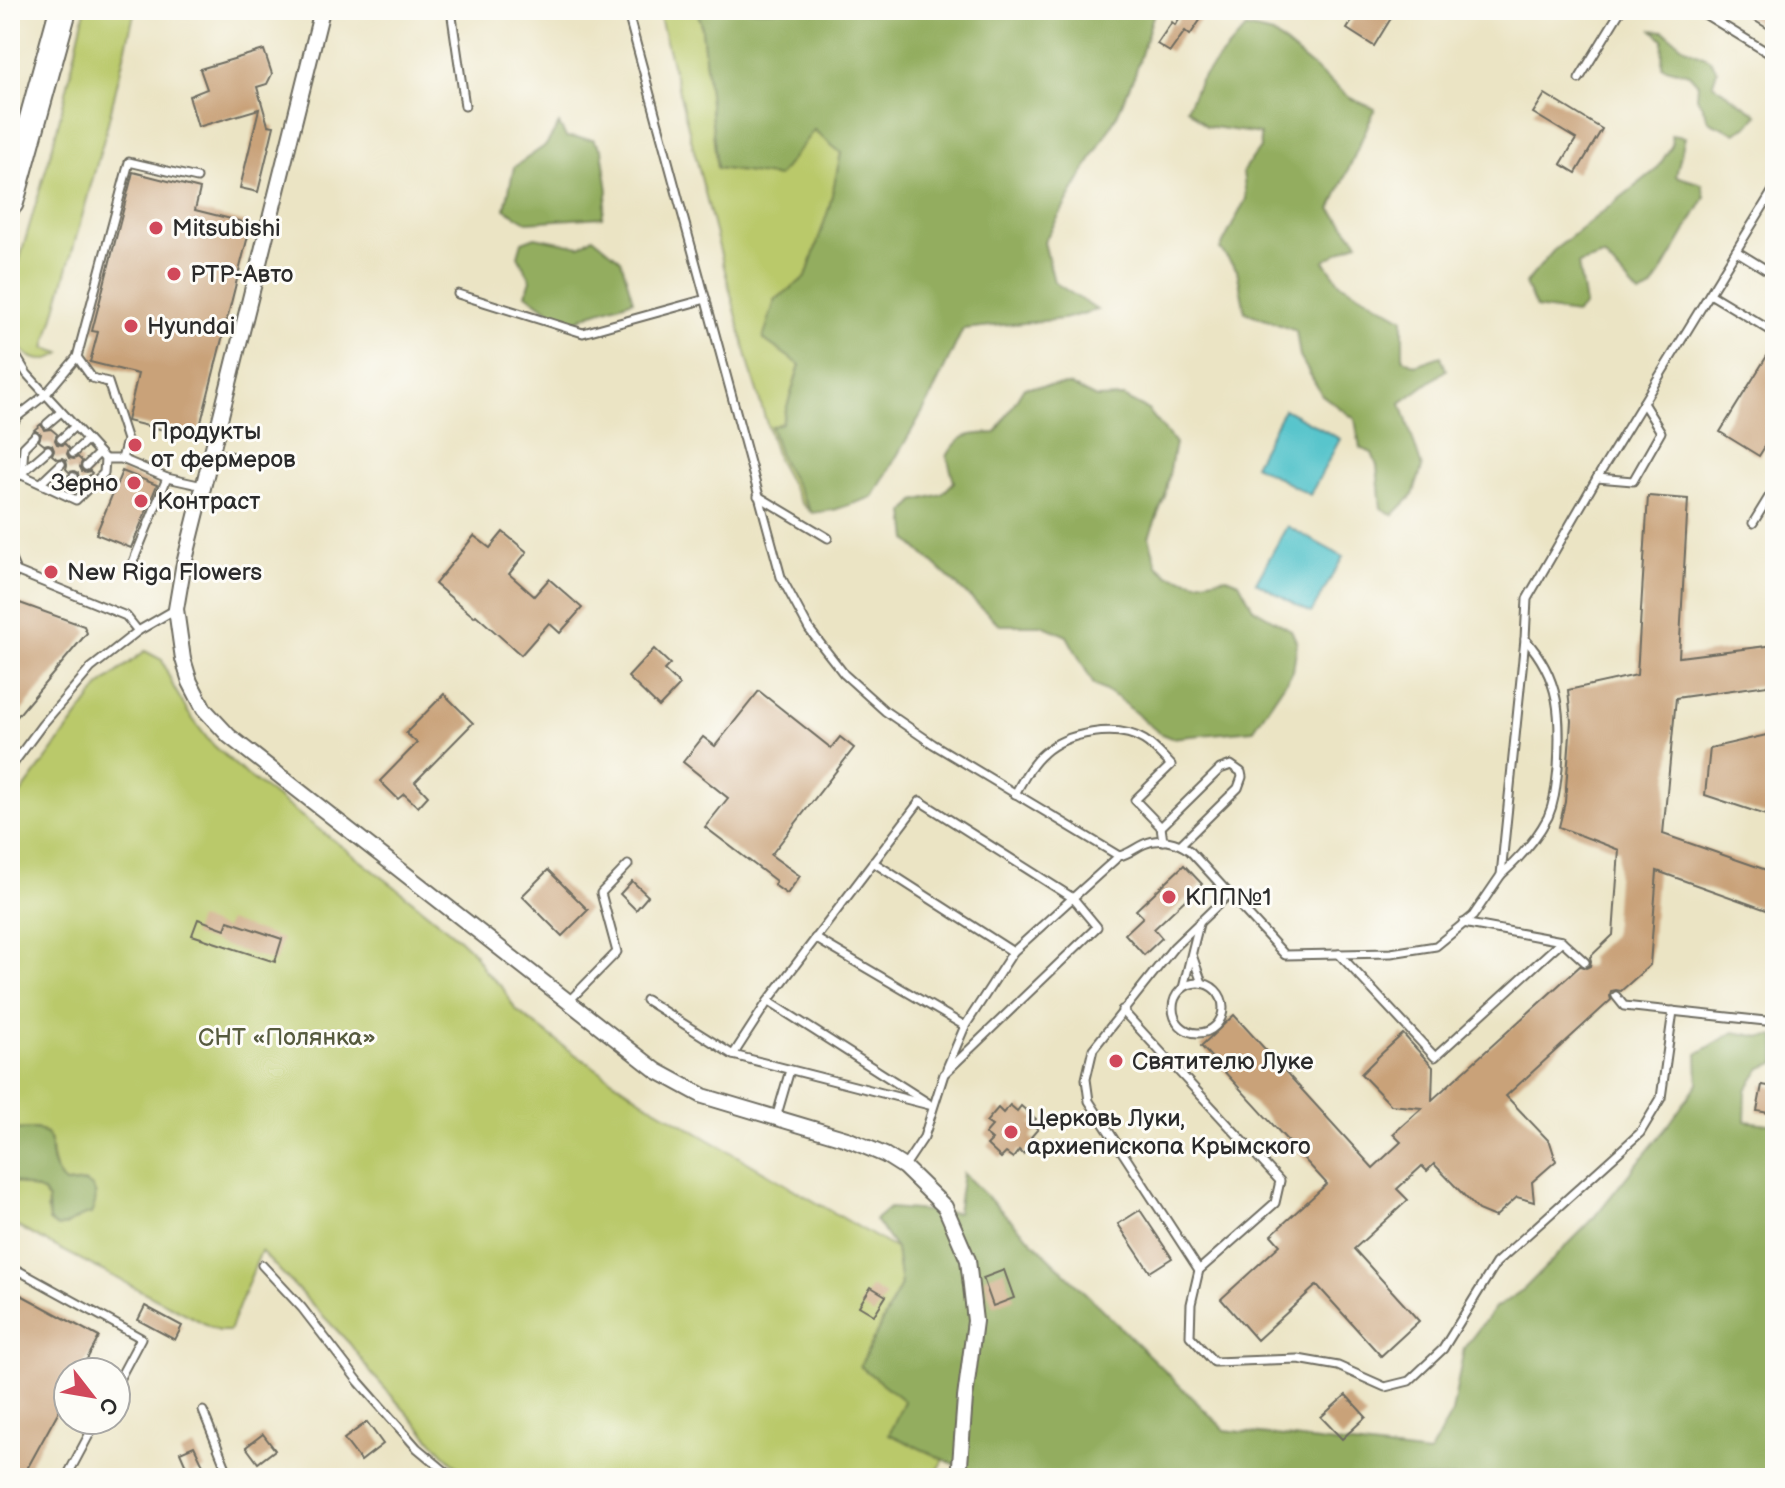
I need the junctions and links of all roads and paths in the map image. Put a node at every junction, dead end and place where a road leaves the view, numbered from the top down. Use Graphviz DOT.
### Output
graph roads {
  1 [pos="63,10"];
  2 [pos="322,10"];
  3 [pos="451,10"];
  4 [pos="627,10"];
  5 [pos="1621,10"];
  6 [pos="1698,10"];
  7 [pos="1775,57"];
  8 [pos="1579,79"];
  9 [pos="465,106"];
  10 [pos="197,178"];
  11 [pos="1775,187"];
  12 [pos="10,200"];
  13 [pos="10,212"];
  14 [pos="1736,251"];
  15 [pos="1775,275"];
  16 [pos="458,294"];
  17 [pos="1710,294"];
  18 [pos="706,299"];
  19 [pos="1775,333"];
  20 [pos="10,346"];
  21 [pos="77,357"];
  22 [pos="45,395"];
  23 [pos="1643,403"];
  24 [pos="61,412"];
  25 [pos="47,424"];
  26 [pos="74,427"];
  27 [pos="10,429"];
  28 [pos="35,436"];
  29 [pos="61,439"];
  30 [pos="87,440"];
  31 [pos="48,450"];
  32 [pos="73,453"];
  33 [pos="213,453"];
  34 [pos="102,456"];
  35 [pos="122,459"];
  36 [pos="256,461"];
  37 [pos="61,464"];
  38 [pos="86,466"];
  39 [pos="22,475"];
  40 [pos="73,477"];
  41 [pos="167,478"];
  42 [pos="1597,478"];
  43 [pos="10,483"];
  44 [pos="41,483"];
  45 [pos="203,486"];
  46 [pos="1775,487"];
  47 [pos="58,491"];
  48 [pos="758,496"];
  49 [pos="1753,523"];
  50 [pos="828,538"];
  51 [pos="10,557"];
  52 [pos="133,562"];
  53 [pos="13,569"];
  54 [pos="10,582"];
  55 [pos="176,609"];
  56 [pos="138,631"];
  57 [pos="1525,639"];
  58 [pos="10,752"];
  59 [pos="19,757"];
  60 [pos="10,768"];
  61 [pos="1015,794"];
  62 [pos="1161,827"];
  63 [pos="1163,841"];
  64 [pos="1181,844"];
  65 [pos="1119,856"];
  66 [pos="873,862"];
  67 [pos="628,865"];
  68 [pos="1501,875"];
  69 [pos="1229,894"];
  70 [pos="1073,898"];
  71 [pos="1200,922"];
  72 [pos="1463,923"];
  73 [pos="815,938"];
  74 [pos="1562,941"];
  75 [pos="1013,952"];
  76 [pos="1192,954"];
  77 [pos="1339,954"];
  78 [pos="1585,962"];
  79 [pos="1202,983"];
  80 [pos="1183,988"];
  81 [pos="1616,996"];
  82 [pos="646,1000"];
  83 [pos="768,1001"];
  84 [pos="568,1002"];
  85 [pos="1122,1010"];
  86 [pos="1673,1011"];
  87 [pos="1775,1022"];
  88 [pos="965,1026"];
  89 [pos="733,1055"];
  90 [pos="790,1070"];
  91 [pos="944,1074"];
  92 [pos="933,1106"];
  93 [pos="776,1118"];
  94 [pos="904,1167"];
  95 [pos="262,1265"];
  96 [pos="10,1266"];
  97 [pos="1199,1270"];
  98 [pos="131,1356"];
  99 [pos="203,1411"];
  100 [pos="88,1436"];
  101 [pos="66,1478"];
  102 [pos="230,1478"];
  103 [pos="453,1478"];
  104 [pos="959,1478"];
  1 -- 12 [label="highway"];
  2 -- 33 [label="street"];
  3 -- 9 [label="lane"];
  4 -- 18 [label="lane"];
  5 -- 8 [label="lane"];
  6 -- 7 [label="lane"];
  10 -- 21 [label="lane"];
  11 -- 14 [label="lane"];
  12 -- 13 [label="lane"];
  14 -- 15 [label="lane"];
  14 -- 17 [label="lane"];
  16 -- 18 [label="lane"];
  17 -- 19 [label="lane"];
  17 -- 23 [label="lane"];
  18 -- 48 [label="lane"];
  20 -- 22 [label="lane"];
  21 -- 22 [label="lane"];
  21 -- 35 [label="lane"];
  22 -- 24 [label="lane"];
  22 -- 27 [label="lane"];
  23 -- 42 [label="lane"];
  23 -- 42 [label="lane"];
  24 -- 25 [label="lane"];
  24 -- 26 [label="lane"];
  26 -- 29 [label="lane"];
  26 -- 30 [label="lane"];
  28 -- 39 [label="lane"];
  30 -- 32 [label="lane"];
  30 -- 34 [label="lane"];
  31 -- 39 [label="lane"];
  33 -- 36 [label="lane"];
  33 -- 45 [label="street"];
  34 -- 35 [label="lane"];
  34 -- 38 [label="lane"];
  34 -- 47 [label="lane"];
  35 -- 41 [label="lane"];
  37 -- 44 [label="lane"];
  39 -- 43 [label="lane"];
  39 -- 44 [label="lane"];
  40 -- 47 [label="lane"];
  41 -- 45 [label="lane"];
  41 -- 52 [label="lane"];
  42 -- 57 [label="lane"];
  44 -- 47 [label="lane"];
  45 -- 55 [label="street"];
  46 -- 49 [label="lane"];
  48 -- 50 [label="lane"];
  48 -- 61 [label="lane"];
  51 -- 53 [label="lane"];
  53 -- 54 [label="lane"];
  53 -- 56 [label="lane"];
  55 -- 56 [label="lane"];
  55 -- 84 [label="street"];
  56 -- 59 [label="lane"];
  57 -- 68 [label="lane"];
  57 -- 68 [label="lane"];
  58 -- 59 [label="lane"];
  59 -- 60 [label="lane"];
  61 -- 62 [label="lane"];
  61 -- 65 [label="lane"];
  62 -- 63 [label="lane"];
  62 -- 64 [label="lane"];
  63 -- 64 [label="lane"];
  63 -- 65 [label="lane"];
  64 -- 69 [label="lane"];
  65 -- 70 [label="lane"];
  66 -- 70 [label="lane"];
  66 -- 73 [label="lane"];
  66 -- 75 [label="lane"];
  67 -- 84 [label="lane"];
  68 -- 72 [label="lane"];
  69 -- 71 [label="lane"];
  69 -- 77 [label="lane"];
  70 -- 75 [label="lane"];
  70 -- 91 [label="lane"];
  71 -- 76 [label="lane"];
  71 -- 85 [label="lane"];
  72 -- 74 [label="lane"];
  72 -- 77 [label="lane"];
  73 -- 83 [label="lane"];
  73 -- 88 [label="lane"];
  74 -- 77 [label="lane"];
  74 -- 78 [label="lane"];
  75 -- 88 [label="lane"];
  76 -- 79 [label="lane"];
  76 -- 80 [label="lane"];
  79 -- 80 [label="lane"];
  79 -- 80 [label="lane"];
  81 -- 86 [label="lane"];
  82 -- 89 [label="lane"];
  83 -- 89 [label="lane"];
  83 -- 92 [label="lane"];
  84 -- 93 [label="street"];
  85 -- 97 [label="lane"];
  85 -- 97 [label="lane"];
  86 -- 87 [label="lane"];
  86 -- 97 [label="lane"];
  88 -- 91 [label="lane"];
  89 -- 90 [label="lane"];
  90 -- 92 [label="lane"];
  90 -- 93 [label="lane"];
  91 -- 92 [label="lane"];
  92 -- 94 [label="lane"];
  93 -- 94 [label="street"];
  94 -- 104 [label="street"];
  95 -- 103 [label="lane"];
  96 -- 98 [label="lane"];
  99 -- 102 [label="lane"];
  100 -- 101 [label="lane"];
}
